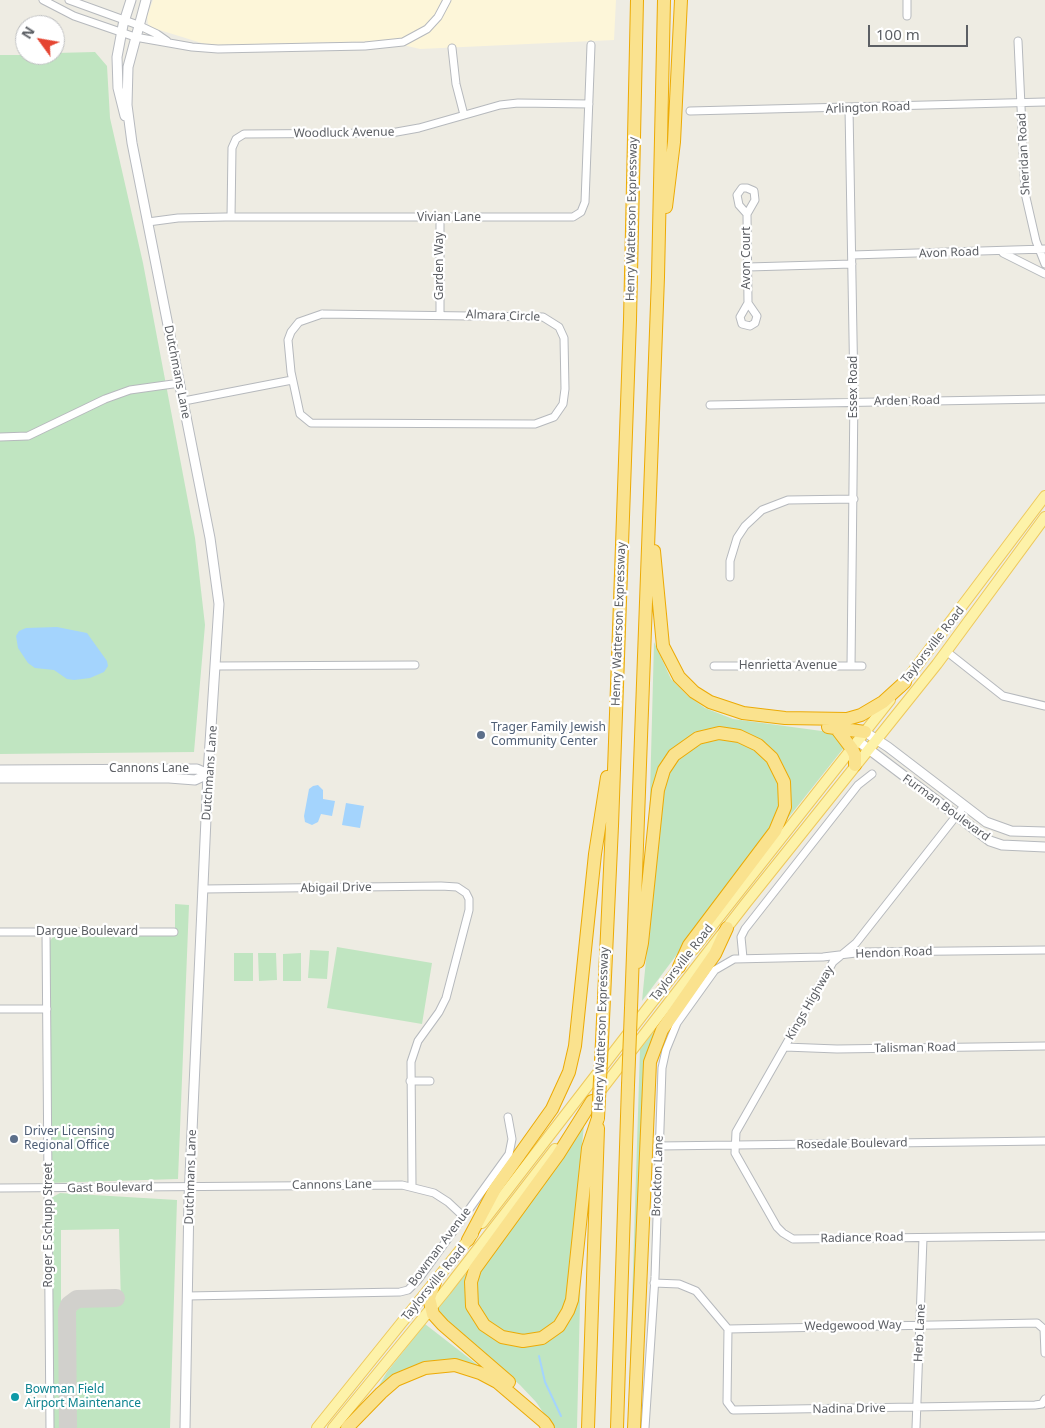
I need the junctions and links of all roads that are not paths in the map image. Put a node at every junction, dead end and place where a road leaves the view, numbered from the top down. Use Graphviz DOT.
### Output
graph roads {
  1 [pos="131,0"];
  2 [pos="146,0"];
  3 [pos="447,0"];
  4 [pos="637,0"];
  5 [pos="664,0"];
  6 [pos="681,0"];
  7 [pos="907,0"];
  8 [pos="48,1"];
  9 [pos="73,1"];
  10 [pos="93,9"];
  11 [pos="69,14"];
  12 [pos="907,16"];
  13 [pos="124,20"];
  14 [pos="89,22"];
  15 [pos="138,25"];
  16 [pos="121,33"];
  17 [pos="135,37"];
  18 [pos="1018,41"];
  19 [pos="168,42"];
  20 [pos="591,45"];
  21 [pos="452,48"];
  22 [pos="1045,102"];
  23 [pos="589,104"];
  24 [pos="1021,104"];
  25 [pos="849,108"];
  26 [pos="690,110"];
  27 [pos="464,115"];
  28 [pos="130,125"];
  29 [pos="747,214"];
  30 [pos="231,217"];
  31 [pos="440,218"];
  32 [pos="148,222"];
  33 [pos="1042,249"];
  34 [pos="1000,252"];
  35 [pos="852,255"];
  36 [pos="852,264"];
  37 [pos="1045,264"];
  38 [pos="748,267"];
  39 [pos="1045,274"];
  40 [pos="658,277"];
  41 [pos="748,303"];
  42 [pos="440,314"];
  43 [pos="292,380"];
  44 [pos="180,383"];
  45 [pos="1045,399"];
  46 [pos="184,401"];
  47 [pos="854,402"];
  48 [pos="710,405"];
  49 [pos="0,437"];
  50 [pos="1045,496"];
  51 [pos="854,499"];
  52 [pos="650,504"];
  53 [pos="1045,517"];
  54 [pos="730,577"];
  55 [pos="946,651"];
  56 [pos="415,665"];
  57 [pos="217,666"];
  58 [pos="714,666"];
  59 [pos="851,666"];
  60 [pos="862,666"];
  61 [pos="905,682"];
  62 [pos="1045,706"];
  63 [pos="616,718"];
  64 [pos="785,718"];
  65 [pos="836,728"];
  66 [pos="876,739"];
  67 [pos="858,741"];
  68 [pos="868,750"];
  69 [pos="855,765"];
  70 [pos="0,770"];
  71 [pos="208,774"];
  72 [pos="872,774"];
  73 [pos="0,778"];
  74 [pos="964,806"];
  75 [pos="956,817"];
  76 [pos="1045,832"];
  77 [pos="1045,847"];
  78 [pos="204,889"];
  79 [pos="727,928"];
  80 [pos="0,932"];
  81 [pos="46,932"];
  82 [pos="174,932"];
  83 [pos="1045,950"];
  84 [pos="843,956"];
  85 [pos="743,958"];
  86 [pos="679,967"];
  87 [pos="631,1002"];
  88 [pos="47,1008"];
  89 [pos="0,1009"];
  90 [pos="1045,1046"];
  91 [pos="785,1047"];
  92 [pos="410,1081"];
  93 [pos="430,1081"];
  94 [pos="592,1101"];
  95 [pos="508,1117"];
  96 [pos="598,1118"];
  97 [pos="1045,1141"];
  98 [pos="735,1144"];
  99 [pos="659,1146"];
  100 [pos="412,1186"];
  101 [pos="190,1187"];
  102 [pos="0,1188"];
  103 [pos="48,1188"];
  104 [pos="464,1217"];
  105 [pos="1045,1236"];
  106 [pos="923,1238"];
  107 [pos="468,1240"];
  108 [pos="435,1282"];
  109 [pos="654,1283"];
  110 [pos="187,1296"];
  111 [pos="430,1310"];
  112 [pos="921,1325"];
  113 [pos="728,1329"];
  114 [pos="1045,1353"];
  115 [pos="342,1396"];
  116 [pos="1045,1399"];
  117 [pos="917,1407"];
  118 [pos="534,1413"];
  119 [pos="50,1428"];
  120 [pos="186,1428"];
  121 [pos="317,1428"];
  122 [pos="329,1428"];
  123 [pos="333,1428"];
  124 [pos="347,1428"];
  125 [pos="548,1428"];
  126 [pos="588,1428"];
  127 [pos="617,1428"];
  128 [pos="634,1428"];
  129 [pos="645,1428"];
  130 [pos="916,1428"];
  1 -- 13 [label="main road"];
  2 -- 15 [label="main road"];
  3 -- 19 [label="street"];
  4 -- 63 [label="highway, Henry Watterson Expressway"];
  5 -- 40 [label="highway, Henry Watterson Expressway"];
  6 -- 40 [label="highway"];
  7 -- 12 [label="street"];
  8 -- 11 [label="street"];
  9 -- 10 [label="street"];
  9 -- 11 [label="street"];
  10 -- 13 [label="street"];
  10 -- 14 [label="street"];
  11 -- 14 [label="street"];
  13 -- 15 [label="street"];
  13 -- 16 [label="main road"];
  14 -- 16 [label="street"];
  15 -- 17 [label="main road"];
  15 -- 19 [label="street"];
  16 -- 17 [label="street"];
  16 -- 28 [label="main road"];
  17 -- 19 [label="street"];
  17 -- 28 [label="main road"];
  18 -- 24 [label="street, Sheridan Road"];
  20 -- 23 [label="street, Vivian Lane"];
  21 -- 27 [label="street"];
  22 -- 24 [label="street, Arlington Road"];
  23 -- 27 [label="street, Woodluck Avenue"];
  23 -- 31 [label="street, Vivian Lane"];
  24 -- 25 [label="street, Arlington Road"];
  24 -- 33 [label="street, Sheridan Road"];
  25 -- 26 [label="street, Arlington Road"];
  25 -- 35 [label="street, Essex Road"];
  27 -- 30 [label="street, Woodluck Avenue"];
  28 -- 32 [label="main road, Dutchmans Lane"];
  29 -- 38 [label="street, Avon Court"];
  30 -- 31 [label="street, Vivian Lane"];
  30 -- 32 [label="street, Vivian Lane"];
  31 -- 42 [label="street, Garden Way"];
  32 -- 44 [label="main road, Dutchmans Lane"];
  33 -- 34 [label="street, Avon Road"];
  33 -- 37 [label="street, Sheridan Road"];
  34 -- 35 [label="street, Avon Road"];
  34 -- 39 [label="street"];
  35 -- 36 [label="street, Essex Road"];
  36 -- 38 [label="street"];
  36 -- 47 [label="street, Essex Road"];
  38 -- 41 [label="street, Avon Court"];
  40 -- 52 [label="highway, Henry Watterson Expressway"];
  42 -- 43 [label="street, Almara Circle"];
  42 -- 43 [label="street, Almara Circle"];
  43 -- 46 [label="street"];
  44 -- 46 [label="main road, Dutchmans Lane"];
  44 -- 49 [label="street"];
  45 -- 47 [label="street, Arden Road"];
  46 -- 57 [label="main road, Dutchmans Lane"];
  47 -- 48 [label="street, Arden Road"];
  47 -- 51 [label="street, Essex Road"];
  50 -- 61 [label="main road, Taylorsville Road"];
  51 -- 54 [label="street"];
  51 -- 59 [label="street, Essex Road"];
  52 -- 64 [label="highway"];
  52 -- 87 [label="highway, Henry Watterson Expressway"];
  53 -- 55 [label="main road, Taylorsville Road"];
  55 -- 62 [label="street"];
  55 -- 66 [label="main road, Taylorsville Road"];
  56 -- 57 [label="street"];
  57 -- 71 [label="main road, Dutchmans Lane"];
  58 -- 59 [label="street, Henrietta Avenue"];
  59 -- 60 [label="street, Henrietta Avenue"];
  61 -- 64 [label="highway"];
  61 -- 67 [label="main road, Taylorsville Road"];
  63 -- 96 [label="highway, Henry Watterson Expressway, bridge"];
  63 -- 107 [label="highway"];
  64 -- 65 [label="highway"];
  65 -- 67 [label="highway"];
  65 -- 67 [label="highway"];
  66 -- 67 [label="main road, Furman Boulevard"];
  66 -- 68 [label="main road, Taylorsville Road"];
  66 -- 74 [label="main road, Furman Boulevard"];
  67 -- 68 [label="main road, Furman Boulevard"];
  67 -- 69 [label="highway"];
  67 -- 86 [label="main road, Taylorsville Road"];
  68 -- 69 [label="main road, Taylorsville Road"];
  68 -- 75 [label="main road, Furman Boulevard"];
  69 -- 79 [label="main road, Taylorsville Road"];
  70 -- 71 [label="main road, Cannons Lane"];
  71 -- 73 [label="main road, Cannons Lane"];
  71 -- 78 [label="main road, Dutchmans Lane"];
  72 -- 85 [label="street"];
  74 -- 75 [label="street, Kings Highway"];
  74 -- 76 [label="main road, Furman Boulevard"];
  75 -- 77 [label="main road, Furman Boulevard"];
  75 -- 84 [label="street, Kings Highway"];
  78 -- 92 [label="street, Abigail Drive"];
  78 -- 101 [label="main road, Dutchmans Lane"];
  79 -- 94 [label="main road, Taylorsville Road"];
  79 -- 128 [label="highway"];
  80 -- 81 [label="street, Dargue Boulevard"];
  81 -- 82 [label="street, Dargue Boulevard"];
  81 -- 88 [label="street, Roger E Schupp Street"];
  83 -- 84 [label="street, Hendon Road"];
  84 -- 85 [label="street, Hendon Road"];
  84 -- 91 [label="street, Kings Highway"];
  85 -- 99 [label="street, Brockton Lane"];
  86 -- 87 [label="highway"];
  86 -- 107 [label="main road, Taylorsville Road"];
  87 -- 127 [label="highway, Henry Watterson Expressway, bridge"];
  88 -- 89 [label="street"];
  88 -- 103 [label="street, Roger E Schupp Street"];
  90 -- 91 [label="street, Talisman Road"];
  91 -- 98 [label="street, Kings Highway"];
  92 -- 93 [label="street"];
  92 -- 100 [label="street"];
  94 -- 96 [label="highway"];
  94 -- 111 [label="main road, Taylorsville Road"];
  95 -- 104 [label="street, Bowman Avenue"];
  96 -- 126 [label="highway, Henry Watterson Expressway"];
  97 -- 98 [label="street, Rosedale Boulevard"];
  98 -- 99 [label="street, Rosedale Boulevard"];
  98 -- 106 [label="street, Radiance Road"];
  99 -- 109 [label="street, Brockton Lane"];
  100 -- 101 [label="street, Cannons Lane"];
  100 -- 104 [label="street, Cannons Lane"];
  101 -- 103 [label="street, Gast Boulevard"];
  101 -- 110 [label="main road, Dutchmans Lane"];
  102 -- 103 [label="street, Gast Boulevard"];
  103 -- 119 [label="street, Roger E Schupp Street"];
  104 -- 110 [label="street, Bowman Avenue"];
  105 -- 106 [label="street, Radiance Road"];
  106 -- 112 [label="street, Herb Lane"];
  107 -- 108 [label="main road, Taylorsville Road"];
  108 -- 111 [label="highway"];
  108 -- 115 [label="main road, Taylorsville Road"];
  109 -- 113 [label="street"];
  109 -- 129 [label="street, Brockton Lane"];
  110 -- 120 [label="main road, Dutchmans Lane"];
  111 -- 118 [label="highway"];
  111 -- 123 [label="main road, Taylorsville Road"];
  112 -- 113 [label="street, Wedgewood Way"];
  112 -- 114 [label="street, Wedgewood Way"];
  112 -- 117 [label="street, Herb Lane"];
  113 -- 117 [label="street, Nadina Drive"];
  115 -- 121 [label="main road, Taylorsville Road"];
  115 -- 122 [label="main road"];
  116 -- 117 [label="street, Nadina Drive"];
  117 -- 130 [label="street, Herb Lane"];
  118 -- 124 [label="highway"];
  118 -- 125 [label="highway"];
}
